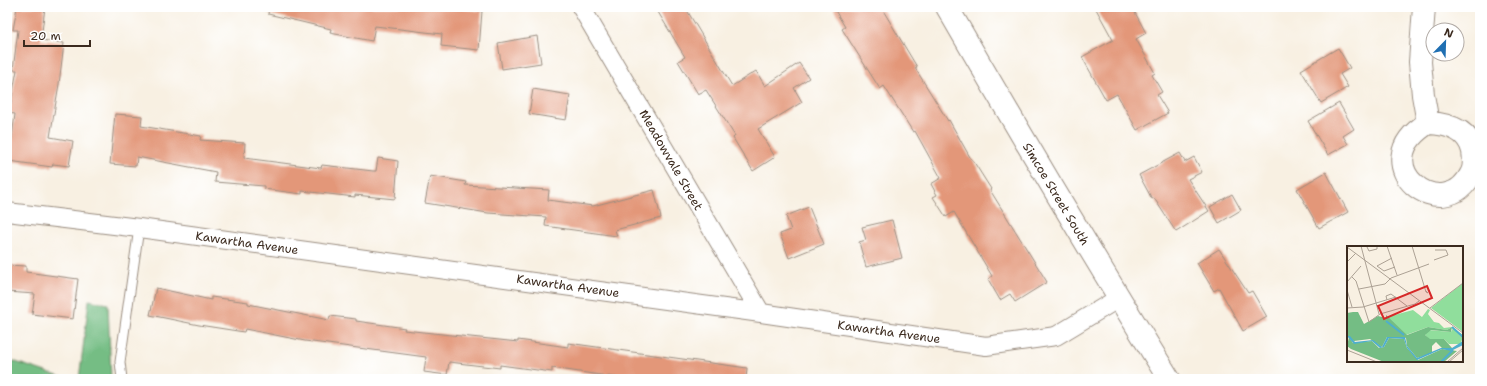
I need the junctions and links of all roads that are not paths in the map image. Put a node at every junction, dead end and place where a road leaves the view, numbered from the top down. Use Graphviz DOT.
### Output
graph roads {
  1 [pos="581,7"];
  2 [pos="947,7"];
  3 [pos="1424,7"];
  4 [pos="1428,122"];
  5 [pos="7,212"];
  6 [pos="139,228"];
  7 [pos="1119,298"];
  8 [pos="761,313"];
  9 [pos="122,379"];
  10 [pos="1169,379"];
  1 -- 8 [label="street, Meadowvale Street"];
  2 -- 7 [label="street, Simcoe Street South"];
  3 -- 4 [label="street"];
  5 -- 6 [label="street, Kawartha Avenue"];
  6 -- 8 [label="street, Kawartha Avenue"];
  6 -- 9 [label="lane"];
  7 -- 8 [label="street, Kawartha Avenue"];
  7 -- 10 [label="street, Simcoe Street South"];
}
